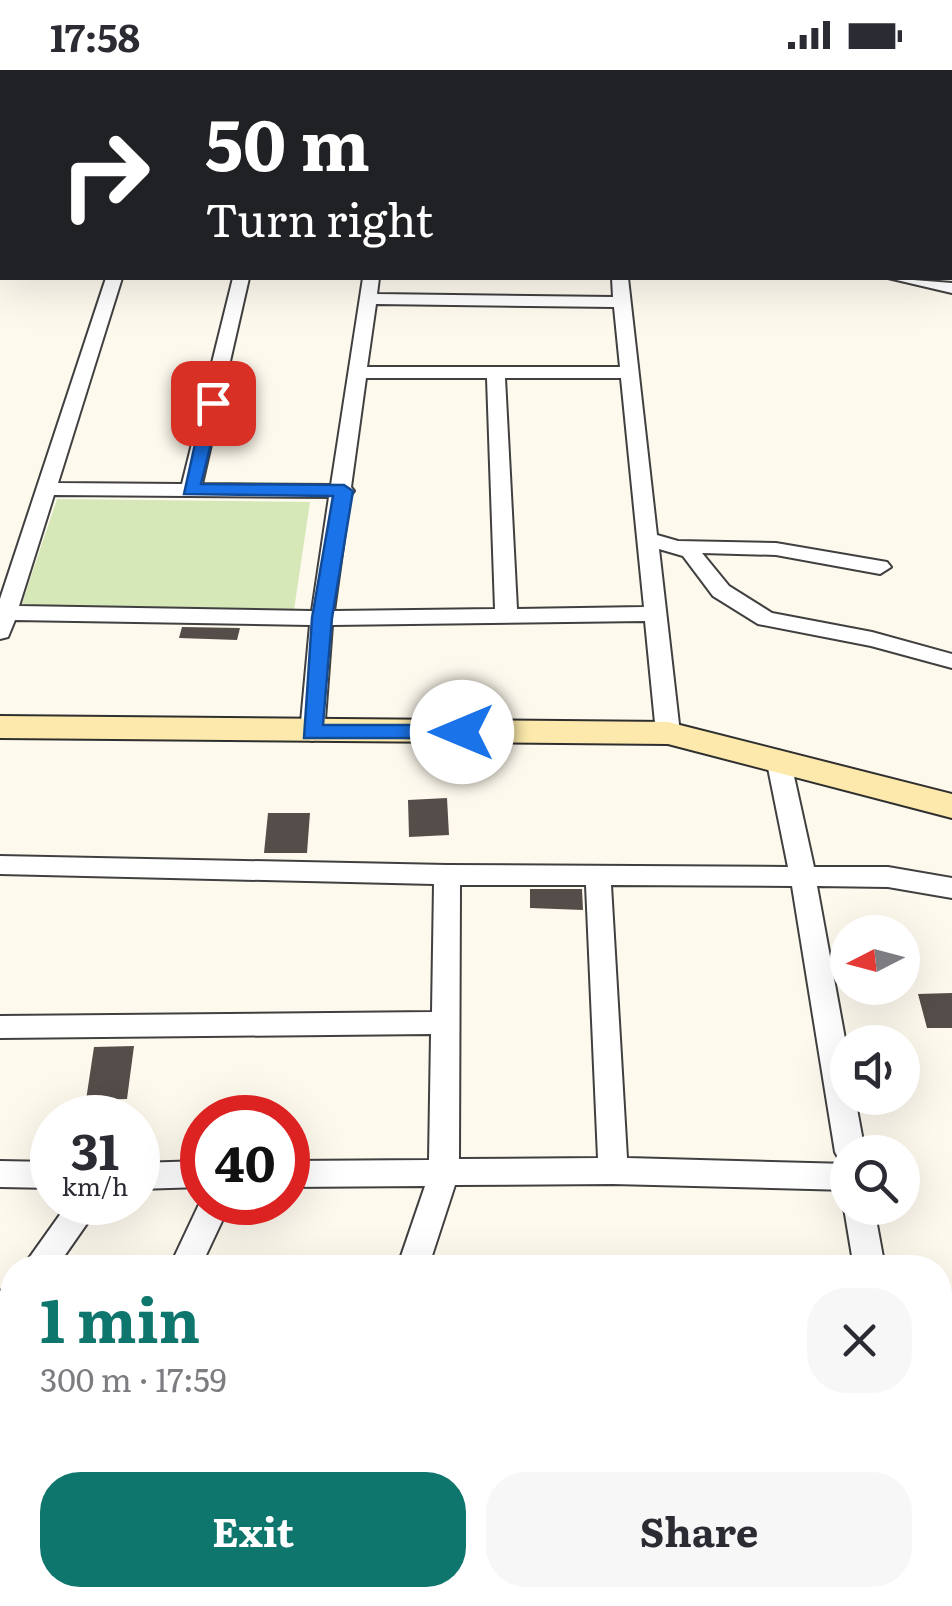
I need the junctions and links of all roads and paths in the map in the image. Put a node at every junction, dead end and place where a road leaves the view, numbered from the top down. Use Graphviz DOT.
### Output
graph roads {
  1 [pos="113,280"];
  2 [pos="241,280"];
  3 [pos="620,280"];
  4 [pos="907,280"];
  5 [pos="369,288"];
  6 [pos="952,288"];
  7 [pos="624,302"];
  8 [pos="360,372"];
  9 [pos="496,372"];
  10 [pos="629,373"];
  11 [pos="44,489"];
  12 [pos="190,490"];
  13 [pos="344,491"];
  14 [pos="648,539"];
  15 [pos="683,546"];
  16 [pos="880,567"];
  17 [pos="655,614"];
  18 [pos="506,617"];
  19 [pos="322,618"];
  20 [pos="3,622"];
  21 [pos="952,661"];
  22 [pos="0,727"];
  23 [pos="312,732"];
  24 [pos="668,733"];
  25 [pos="778,758"];
  26 [pos="952,806"];
  27 [pos="0,864"];
  28 [pos="598,874"];
  29 [pos="448,875"];
  30 [pos="804,877"];
  31 [pos="952,888"];
  32 [pos="444,1023"];
  33 [pos="0,1027"];
  34 [pos="847,1135"];
  35 [pos="613,1171"];
  36 [pos="0,1174"];
  37 [pos="310,1174"];
  38 [pos="444,1174"];
  39 [pos="30,1175"];
  40 [pos="830,1177"];
  41 [pos="70,1225"];
  42 [pos="205,1225"];
  43 [pos="862,1225"];
  44 [pos="47,1255"];
  45 [pos="190,1255"];
  46 [pos="416,1255"];
  47 [pos="868,1255"];
  1 -- 11 [label="street"];
  2 -- 12 [label="street"];
  3 -- 7 [label="street"];
  4 -- 6 [label="street"];
  5 -- 7 [label="street"];
  5 -- 8 [label="street"];
  7 -- 10 [label="street"];
  8 -- 9 [label="street"];
  8 -- 13 [label="street"];
  9 -- 10 [label="street"];
  9 -- 18 [label="street"];
  10 -- 14 [label="street"];
  11 -- 12 [label="street"];
  11 -- 20 [label="street"];
  12 -- 13 [label="street"];
  13 -- 19 [label="street"];
  14 -- 15 [label="street"];
  14 -- 17 [label="street"];
  15 -- 16 [label="street"];
  15 -- 21 [label="street"];
  17 -- 18 [label="street"];
  17 -- 24 [label="street"];
  18 -- 19 [label="street"];
  19 -- 20 [label="street"];
  19 -- 23 [label="street"];
  22 -- 23 [label="street"];
  23 -- 24 [label="street"];
  24 -- 25 [label="street"];
  25 -- 26 [label="street"];
  25 -- 30 [label="street"];
  27 -- 29 [label="street"];
  28 -- 29 [label="street"];
  28 -- 30 [label="street"];
  28 -- 35 [label="street"];
  29 -- 32 [label="street"];
  30 -- 31 [label="street"];
  30 -- 34 [label="street"];
  32 -- 33 [label="street"];
  32 -- 38 [label="street"];
  35 -- 38 [label="street"];
  35 -- 40 [label="street"];
  36 -- 39 [label="street"];
  37 -- 38 [label="street"];
  38 -- 46 [label="street"];
  41 -- 44 [label="street"];
  42 -- 45 [label="street"];
  43 -- 47 [label="street"];
}
